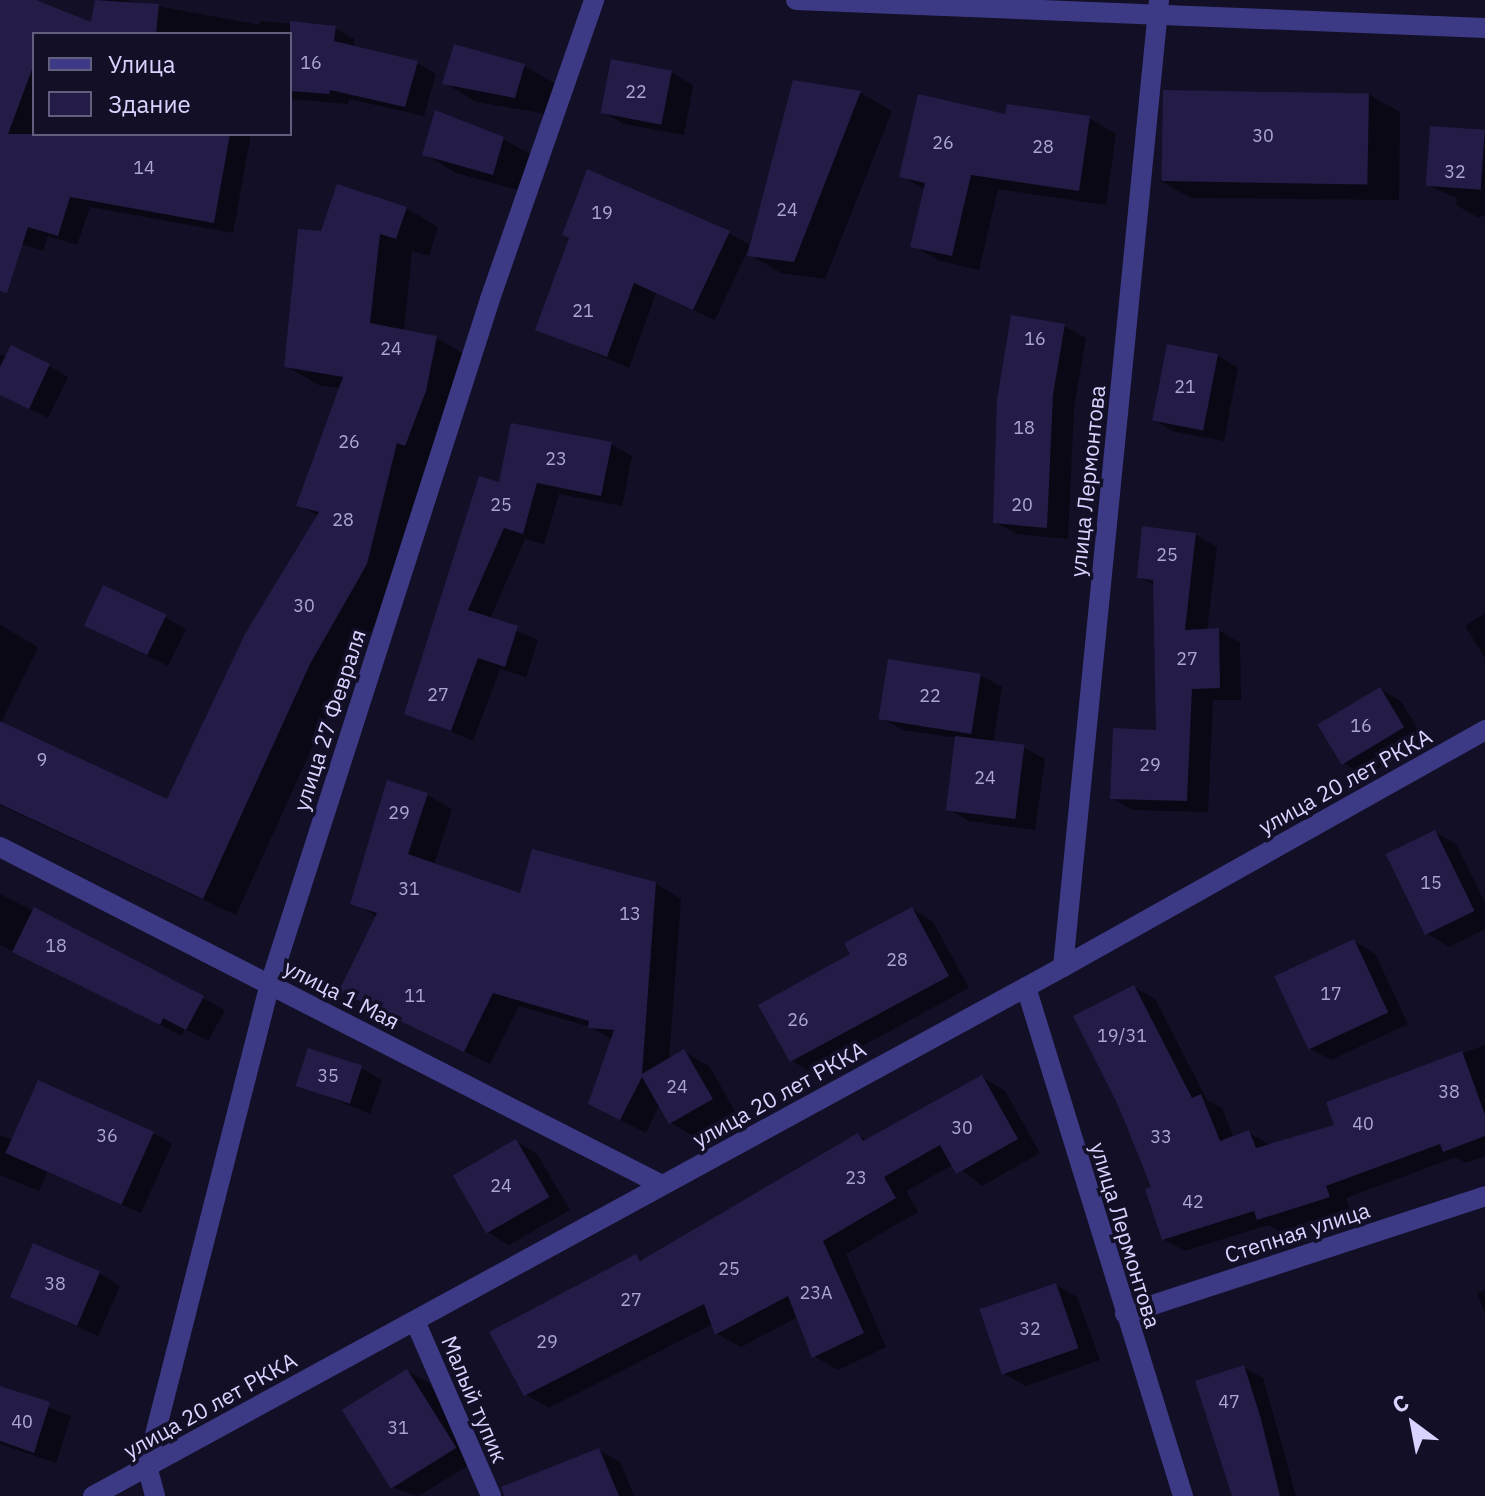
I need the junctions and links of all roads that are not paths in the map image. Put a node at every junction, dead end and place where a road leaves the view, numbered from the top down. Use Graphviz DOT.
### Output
graph roads {
  1 [pos="594,0"];
  2 [pos="796,0"];
  3 [pos="1158,7"];
  4 [pos="1485,28"];
  5 [pos="1485,730"];
  6 [pos="0,847"];
  7 [pos="1063,967"];
  8 [pos="270,984"];
  9 [pos="1026,987"];
  10 [pos="662,1185"];
  11 [pos="1485,1196"];
  12 [pos="1125,1314"];
  13 [pos="415,1321"];
  14 [pos="147,1466"];
  15 [pos="93,1496"];
  16 [pos="155,1496"];
  17 [pos="491,1496"];
  18 [pos="1183,1496"];
  1 -- 8 [label="street, улица 27 Февраля"];
  2 -- 3 [label="street"];
  3 -- 4 [label="street"];
  3 -- 7 [label="street, улица Лермонтова"];
  5 -- 7 [label="street, улица 20 лет РККА"];
  6 -- 8 [label="street, улица 1 Мая"];
  7 -- 9 [label="street, улица 20 лет РККА"];
  8 -- 10 [label="street, улица 1 Мая"];
  8 -- 14 [label="street, улица 27 Февраля"];
  9 -- 10 [label="street, улица 20 лет РККА"];
  9 -- 12 [label="street, улица Лермонтова"];
  10 -- 13 [label="street, улица 20 лет РККА"];
  11 -- 12 [label="street, Степная улица"];
  12 -- 18 [label="street, улица Лермонтова"];
  13 -- 14 [label="street, улица 20 лет РККА"];
  13 -- 17 [label="street, Малый тупик"];
  14 -- 15 [label="street, улица 20 лет РККА"];
  14 -- 16 [label="street"];
}
